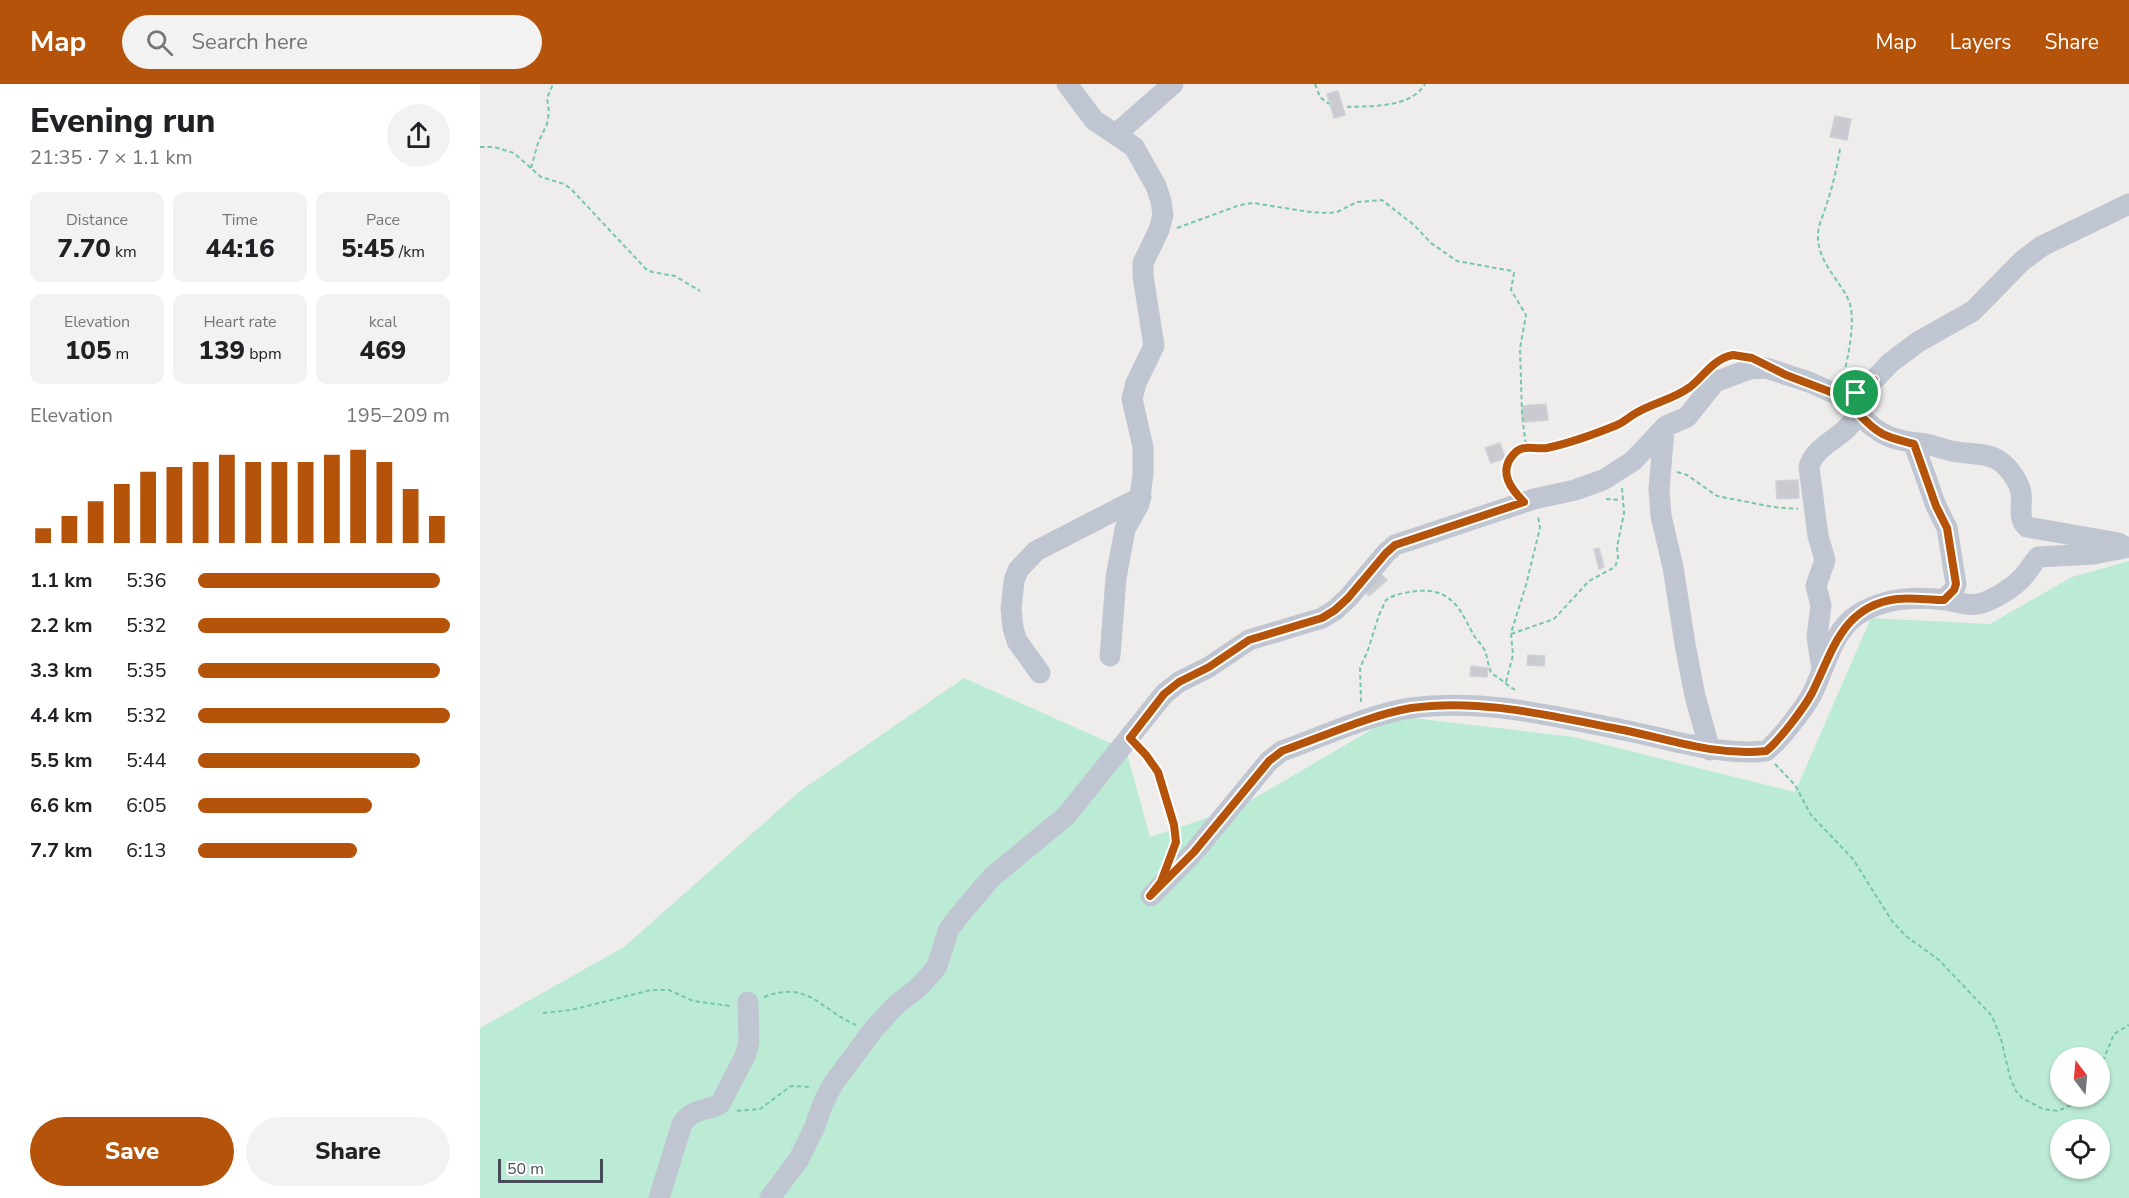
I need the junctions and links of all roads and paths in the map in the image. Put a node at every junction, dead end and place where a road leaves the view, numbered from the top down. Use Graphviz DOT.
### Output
graph roads {
  1 [pos="554,84"];
  2 [pos="1067,84"];
  3 [pos="1173,84"];
  4 [pos="1315,84"];
  5 [pos="1425,84"];
  6 [pos="1329,104"];
  7 [pos="1347,107"];
  8 [pos="1116,134"];
  9 [pos="480,147"];
  10 [pos="1840,149"];
  11 [pos="531,168"];
  12 [pos="2129,204"];
  13 [pos="1155,238"];
  14 [pos="700,291"];
  15 [pos="1741,356"];
  16 [pos="1714,363"];
  17 [pos="1874,380"];
  18 [pos="1691,386"];
  19 [pos="1838,394"];
  20 [pos="1858,413"];
  21 [pos="1664,430"];
  22 [pos="1914,444"];
  23 [pos="1526,447"];
  24 [pos="1661,458"];
  25 [pos="1622,467"];
  26 [pos="1141,497"];
  27 [pos="1529,500"];
  28 [pos="1815,509"];
  29 [pos="2129,545"];
  30 [pos="1944,600"];
  31 [pos="1511,634"];
  32 [pos="1110,656"];
  33 [pos="1822,669"];
  34 [pos="1040,674"];
  35 [pos="1505,683"];
  36 [pos="1523,693"];
  37 [pos="1361,723"];
  38 [pos="1130,738"];
  39 [pos="1710,750"];
  40 [pos="1762,751"];
  41 [pos="1174,847"];
  42 [pos="1150,896"];
  43 [pos="748,1002"];
  44 [pos="543,1013"];
  45 [pos="2129,1025"];
  46 [pos="873,1030"];
  47 [pos="2109,1047"];
  48 [pos="830,1090"];
  49 [pos="716,1106"];
  50 [pos="2067,1107"];
  51 [pos="659,1198"];
  52 [pos="770,1198"];
  1 -- 11 [label="path"];
  2 -- 8 [label="street"];
  3 -- 8 [label="street"];
  4 -- 6 [label="path"];
  5 -- 7 [label="path"];
  8 -- 13 [label="street"];
  9 -- 11 [label="path"];
  10 -- 19 [label="path"];
  11 -- 14 [label="path"];
  12 -- 17 [label="street"];
  13 -- 23 [label="path"];
  13 -- 26 [label="street"];
  15 -- 16 [label="path"];
  17 -- 19 [label="street"];
  17 -- 20 [label="street"];
  18 -- 23 [label="path"];
  19 -- 21 [label="street"];
  20 -- 22 [label="street"];
  20 -- 28 [label="street"];
  21 -- 24 [label="street"];
  21 -- 25 [label="street"];
  22 -- 29 [label="street"];
  22 -- 30 [label="street"];
  23 -- 27 [label="path"];
  24 -- 28 [label="path"];
  24 -- 39 [label="street"];
  25 -- 27 [label="street"];
  25 -- 31 [label="path"];
  26 -- 32 [label="street"];
  26 -- 34 [label="street"];
  27 -- 31 [label="path"];
  27 -- 38 [label="street"];
  28 -- 33 [label="street"];
  29 -- 30 [label="street"];
  30 -- 33 [label="street"];
  31 -- 35 [label="path"];
  33 -- 40 [label="street"];
  35 -- 36 [label="path"];
  35 -- 37 [label="path"];
  37 -- 39 [label="street"];
  37 -- 42 [label="street"];
  38 -- 41 [label="path"];
  38 -- 46 [label="street"];
  39 -- 40 [label="street"];
  40 -- 50 [label="path"];
  43 -- 44 [label="path"];
  43 -- 46 [label="path"];
  43 -- 49 [label="street"];
  45 -- 47 [label="path"];
  46 -- 48 [label="street"];
  48 -- 49 [label="path"];
  48 -- 52 [label="street"];
  49 -- 51 [label="street"];
}
